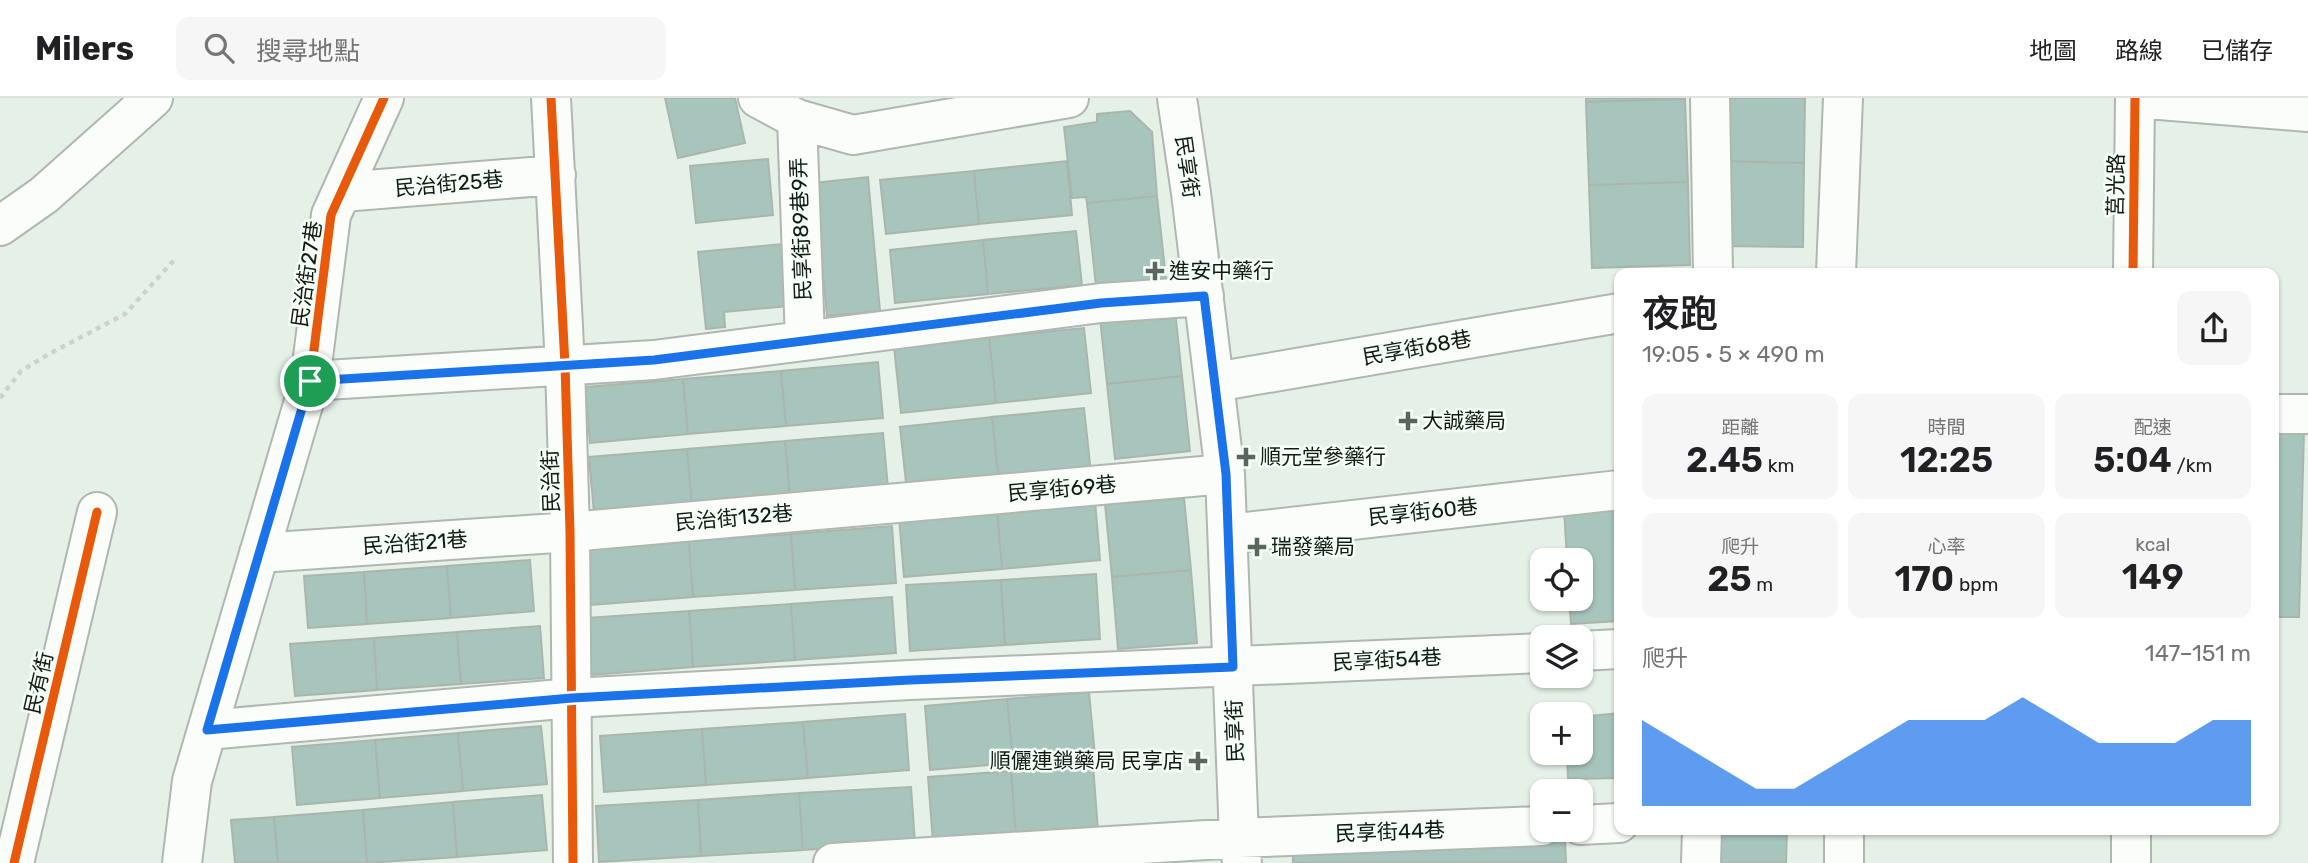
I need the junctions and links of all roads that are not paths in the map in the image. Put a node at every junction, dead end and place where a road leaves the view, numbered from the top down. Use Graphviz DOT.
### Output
graph roads {
  1 [pos="153,98"];
  2 [pos="384,98"];
  3 [pos="551,98"];
  4 [pos="758,98"];
  5 [pos="1069,98"];
  6 [pos="1177,98"];
  7 [pos="1710,98"];
  8 [pos="1843,98"];
  9 [pos="2135,98"];
  10 [pos="987,105"];
  11 [pos="2308,112"];
  12 [pos="797,119"];
  13 [pos="556,175"];
  14 [pos="342,192"];
  15 [pos="0,226"];
  16 [pos="1713,268"];
  17 [pos="1836,268"];
  18 [pos="2133,268"];
  19 [pos="1204,296"];
  20 [pos="1614,314"];
  21 [pos="805,340"];
  22 [pos="565,365"];
  23 [pos="310,381"];
  24 [pos="1214,382"];
  25 [pos="2279,414"];
  26 [pos="2308,414"];
  27 [pos="1226,474"];
  28 [pos="1614,490"];
  29 [pos="898,505"];
  30 [pos="97,512"];
  31 [pos="570,532"];
  32 [pos="1228,534"];
  33 [pos="259,553"];
  34 [pos="1614,649"];
  35 [pos="1593,650"];
  36 [pos="1530,654"];
  37 [pos="1233,667"];
  38 [pos="572,698"];
  39 [pos="207,730"];
  40 [pos="1614,823"];
  41 [pos="1593,824"];
  42 [pos="1530,827"];
  43 [pos="1702,835"];
  44 [pos="1843,835"];
  45 [pos="2131,835"];
  46 [pos="1241,850"];
  47 [pos="14,863"];
  48 [pos="182,863"];
  49 [pos="573,863"];
  50 [pos="833,863"];
  51 [pos="1701,863"];
  52 [pos="1844,863"];
  53 [pos="2131,863"];
  1 -- 15 [label="street"];
  2 -- 14 [label="street, 民治街27巷"];
  3 -- 13 [label="street, 民治街"];
  4 -- 12 [label="street"];
  5 -- 10 [label="street"];
  6 -- 19 [label="street, 民享街"];
  7 -- 16 [label="street"];
  8 -- 17 [label="street"];
  9 -- 11 [label="street"];
  9 -- 18 [label="street, 莒光路"];
  10 -- 12 [label="street"];
  12 -- 21 [label="street, 民享街89巷9弄"];
  13 -- 14 [label="street, 民治街25巷"];
  13 -- 22 [label="street, 民治街"];
  14 -- 23 [label="street, 民治街27巷"];
  19 -- 21 [label="street"];
  19 -- 24 [label="street, 民享街"];
  20 -- 24 [label="street, 民享街68巷"];
  21 -- 22 [label="street"];
  22 -- 23 [label="street"];
  22 -- 31 [label="street, 民治街"];
  23 -- 33 [label="street, 民治街27巷"];
  24 -- 27 [label="street, 民享街"];
  25 -- 26 [label="street"];
  27 -- 29 [label="street, 民享街69巷"];
  27 -- 32 [label="street, 民享街"];
  28 -- 32 [label="street, 民享街60巷"];
  29 -- 31 [label="street, 民治街132巷"];
  30 -- 47 [label="street, 民有街"];
  31 -- 33 [label="street, 民治街21巷"];
  31 -- 38 [label="street, 民治街"];
  32 -- 37 [label="street, 民享街"];
  33 -- 39 [label="street, 民治街27巷"];
  34 -- 35 [label="street"];
  36 -- 37 [label="street, 民享街54巷"];
  37 -- 38 [label="street, 民享街54巷"];
  37 -- 46 [label="street, 民享街"];
  38 -- 39 [label="street, 民享街54巷"];
  38 -- 49 [label="street, 民治街"];
  39 -- 48 [label="street, 民治街27巷"];
  40 -- 41 [label="street"];
  42 -- 46 [label="street, 民享街44巷"];
  43 -- 51 [label="street"];
  44 -- 52 [label="street"];
  45 -- 53 [label="street"];
  46 -- 50 [label="street, 民享街44巷"];
}
